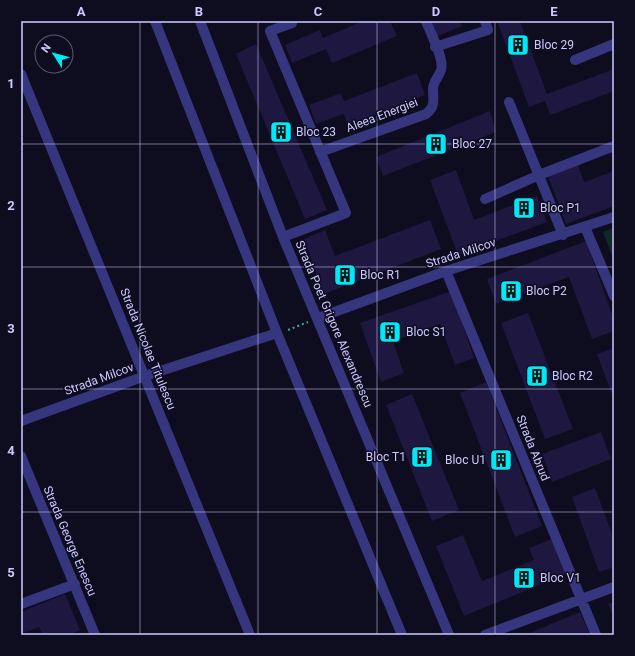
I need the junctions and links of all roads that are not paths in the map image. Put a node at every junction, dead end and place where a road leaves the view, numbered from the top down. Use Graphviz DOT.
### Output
graph roads {
  1 [pos="155,21"];
  2 [pos="200,21"];
  3 [pos="292,21"];
  4 [pos="426,21"];
  5 [pos="485,21"];
  6 [pos="614,44"];
  7 [pos="436,47"];
  8 [pos="575,60"];
  9 [pos="21,74"];
  10 [pos="509,102"];
  11 [pos="614,146"];
  12 [pos="320,152"];
  13 [pos="539,175"];
  14 [pos="485,199"];
  15 [pos="614,217"];
  16 [pos="585,227"];
  17 [pos="563,235"];
  18 [pos="283,237"];
  19 [pos="446,271"];
  20 [pos="614,296"];
  21 [pos="318,318"];
  22 [pos="277,333"];
  23 [pos="145,376"];
  24 [pos="21,421"];
  25 [pos="21,456"];
  26 [pos="75,584"];
  27 [pos="614,587"];
  28 [pos="581,599"];
  29 [pos="21,604"];
  30 [pos="95,635"];
  31 [pos="250,635"];
  32 [pos="402,635"];
  33 [pos="448,635"];
  34 [pos="485,635"];
  35 [pos="596,635"];
  1 -- 22 [label="street"];
  2 -- 18 [label="street, Strada Poet Grigore Alexandrescu"];
  3 -- 12 [label="street"];
  4 -- 7 [label="street, Aleea Energiei"];
  5 -- 7 [label="street"];
  6 -- 8 [label="street"];
  7 -- 12 [label="street, Aleea Energiei"];
  9 -- 23 [label="street, Strada Nicolae Titulescu"];
  10 -- 13 [label="street"];
  11 -- 13 [label="street"];
  12 -- 18 [label="street"];
  13 -- 14 [label="street"];
  13 -- 17 [label="street"];
  15 -- 16 [label="street, Strada Milcov"];
  16 -- 17 [label="street, Strada Milcov"];
  16 -- 20 [label="street"];
  17 -- 19 [label="street, Strada Milcov"];
  18 -- 21 [label="street, Strada Poet Grigore Alexandrescu"];
  19 -- 21 [label="street, Strada Milcov"];
  19 -- 28 [label="street, Strada Abrud"];
  21 -- 33 [label="street, Strada Poet Grigore Alexandrescu"];
  22 -- 23 [label="street, Strada Milcov"];
  22 -- 32 [label="street"];
  23 -- 24 [label="street, Strada Milcov"];
  23 -- 31 [label="street, Strada Nicolae Titulescu"];
  25 -- 26 [label="street, Strada George Enescu"];
  26 -- 29 [label="street"];
  26 -- 30 [label="street, Strada George Enescu"];
  27 -- 28 [label="street"];
  28 -- 34 [label="street"];
  28 -- 35 [label="street, Strada Abrud"];
}
